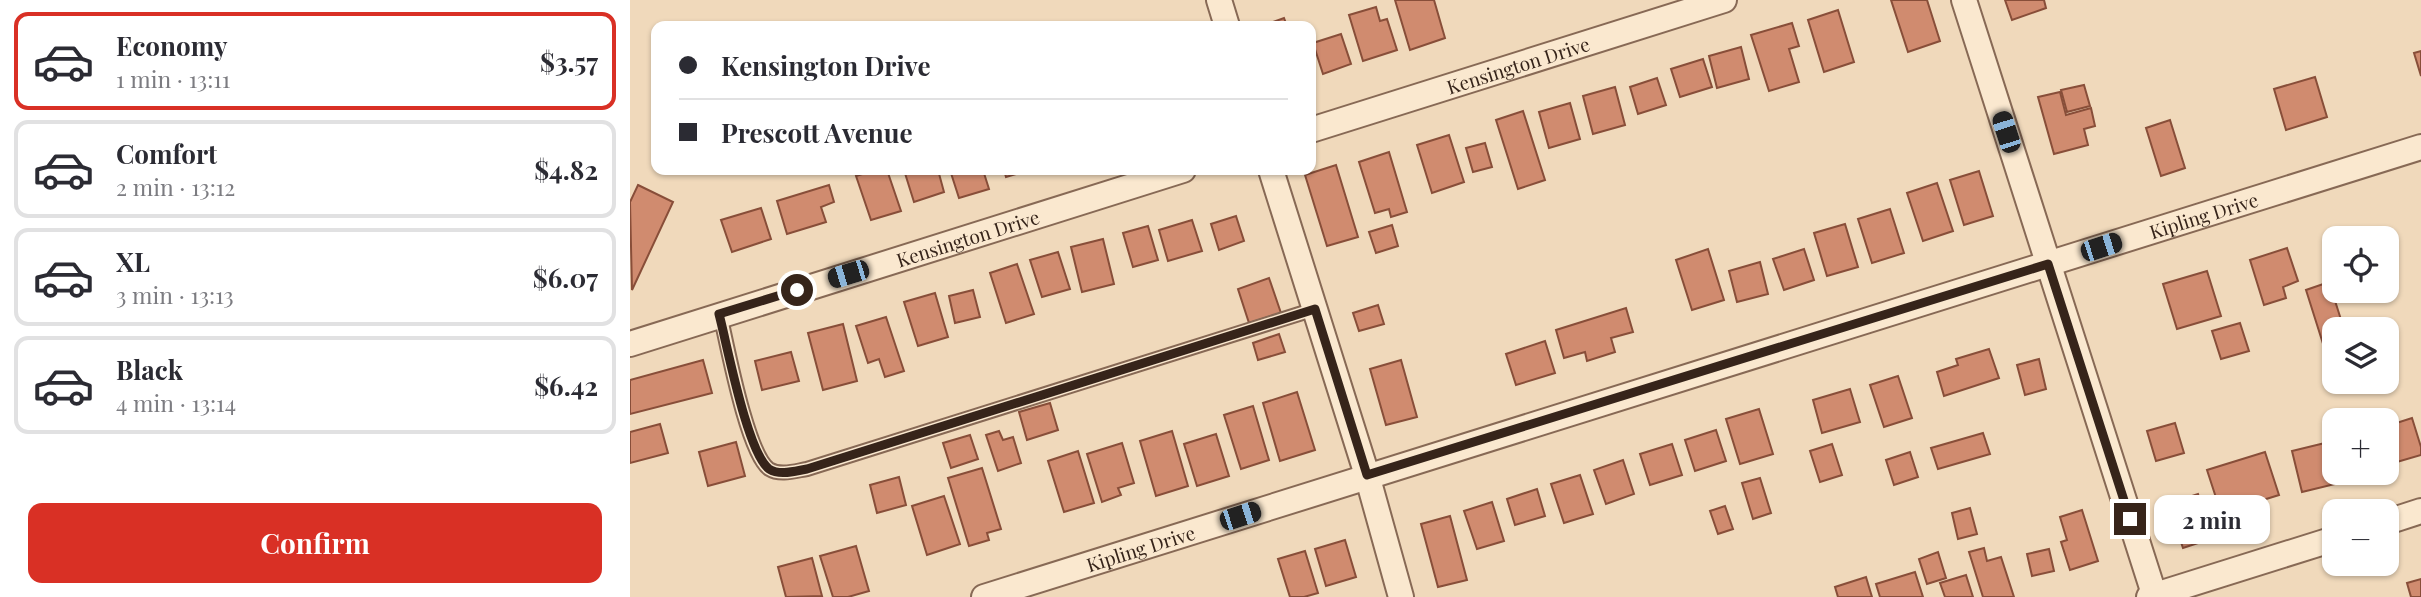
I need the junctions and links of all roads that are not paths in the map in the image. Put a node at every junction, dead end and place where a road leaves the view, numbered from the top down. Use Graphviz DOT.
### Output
graph roads {
  1 [pos="1219,0"];
  2 [pos="1724,0"];
  3 [pos="1964,0"];
  4 [pos="1225,21"];
  5 [pos="1316,128"];
  6 [pos="2421,147"];
  7 [pos="1166,175"];
  8 [pos="1273,175"];
  9 [pos="2048,264"];
  10 [pos="1315,309"];
  11 [pos="719,314"];
  12 [pos="630,344"];
  13 [pos="1367,475"];
  14 [pos="2421,511"];
  15 [pos="2399,518"];
  16 [pos="2322,543"];
  17 [pos="2153,596"];
  18 [pos="985,597"];
  19 [pos="1401,597"];
  1 -- 4 [label="street"];
  2 -- 5 [label="street, Kensington Drive"];
  3 -- 9 [label="street"];
  6 -- 9 [label="street, Kipling Drive"];
  7 -- 11 [label="street, Kensington Drive"];
  8 -- 10 [label="street"];
  9 -- 13 [label="street, Kipling Drive"];
  9 -- 17 [label="street"];
  10 -- 11 [label="lane"];
  10 -- 13 [label="street"];
  11 -- 12 [label="street, Kensington Drive"];
  13 -- 18 [label="street, Kipling Drive"];
  13 -- 19 [label="street"];
  14 -- 15 [label="street"];
  16 -- 17 [label="street"];
}
